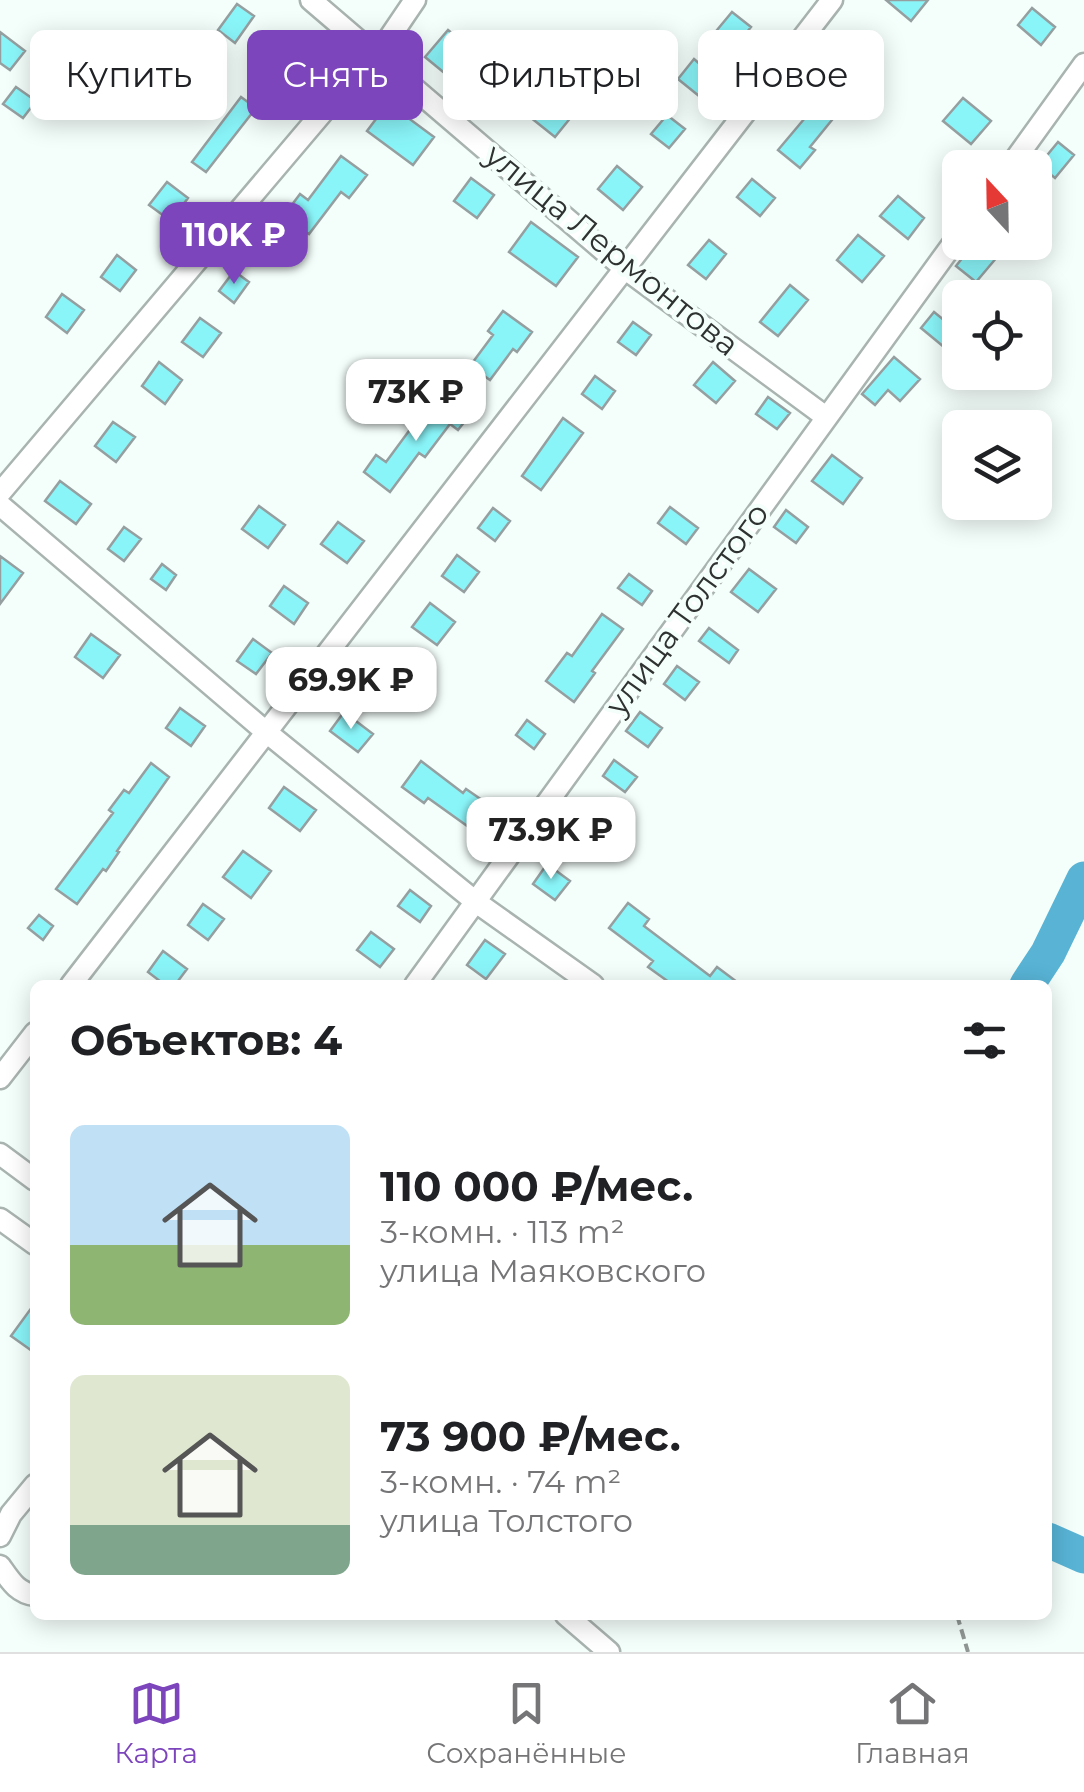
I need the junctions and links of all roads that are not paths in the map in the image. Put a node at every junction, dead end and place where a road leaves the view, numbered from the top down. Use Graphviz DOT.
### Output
graph roads {
  1 [pos="311,0"];
  2 [pos="415,0"];
  3 [pos="832,0"];
  4 [pos="346,30"];
  5 [pos="395,30"];
  6 [pos="1084,64"];
  7 [pos="423,95"];
  8 [pos="316,120"];
  9 [pos="1022,150"];
  10 [pos="942,259"];
  11 [pos="624,268"];
  12 [pos="826,417"];
  13 [pos="0,493"];
  14 [pos="0,505"];
  15 [pos="265,732"];
  16 [pos="476,902"];
  17 [pos="76,980"];
  18 [pos="419,980"];
  19 [pos="586,980"];
  20 [pos="30,1039"];
  21 [pos="0,1078"];
  22 [pos="0,1154"];
  23 [pos="30,1176"];
  24 [pos="0,1219"];
  25 [pos="30,1240"];
  26 [pos="30,1491"];
  27 [pos="0,1536"];
  28 [pos="0,1566"];
  29 [pos="30,1595"];
  30 [pos="572,1620"];
  31 [pos="609,1652"];
  1 -- 4 [label="street, улица Лермонтова"];
  2 -- 5 [label="street"];
  3 -- 11 [label="street"];
  6 -- 9 [label="street"];
  7 -- 11 [label="street, улица Лермонтова"];
  8 -- 13 [label="street"];
  10 -- 12 [label="street, улица Толстого"];
  11 -- 12 [label="street, улица Лермонтова"];
  11 -- 15 [label="street"];
  12 -- 16 [label="street, улица Толстого"];
  14 -- 15 [label="street"];
  15 -- 16 [label="street"];
  15 -- 17 [label="street"];
  16 -- 18 [label="street, улица Толстого"];
  16 -- 19 [label="street"];
  20 -- 21 [label="street"];
  22 -- 23 [label="street"];
  24 -- 25 [label="street"];
  26 -- 27 [label="street"];
  28 -- 29 [label="street"];
  30 -- 31 [label="street"];
}
